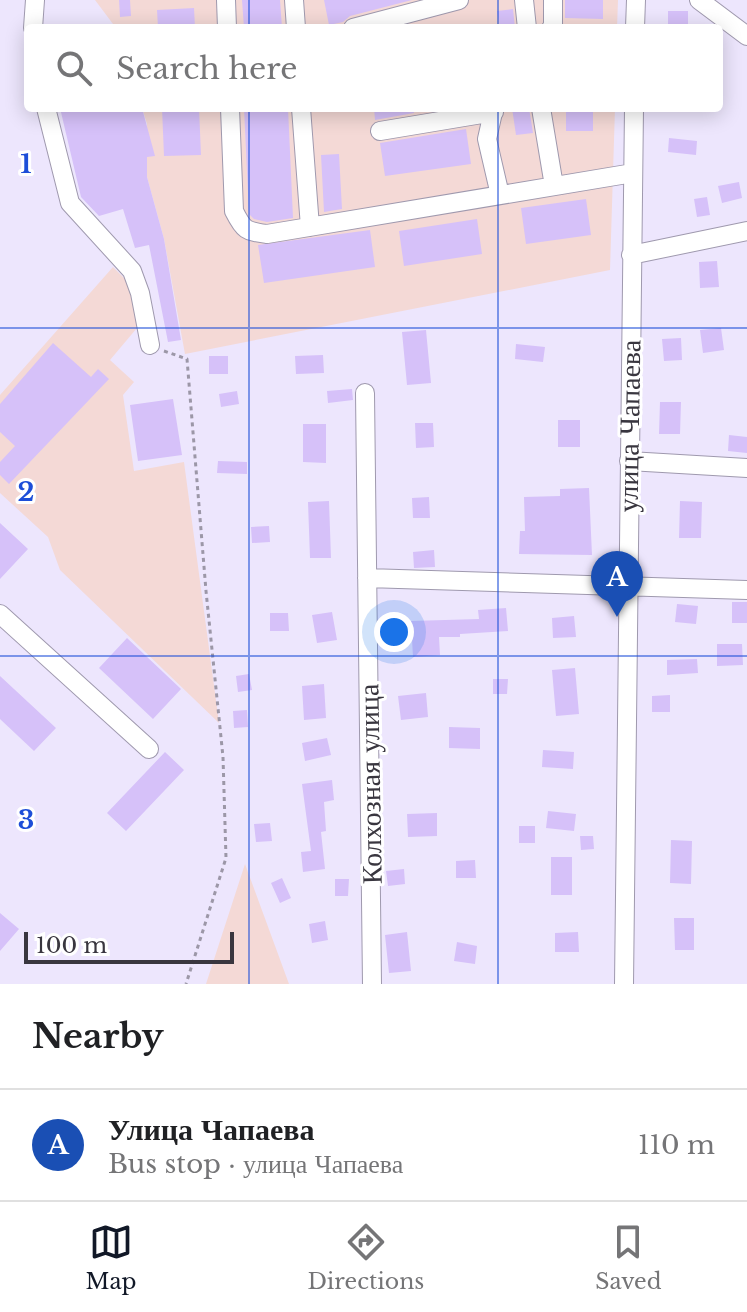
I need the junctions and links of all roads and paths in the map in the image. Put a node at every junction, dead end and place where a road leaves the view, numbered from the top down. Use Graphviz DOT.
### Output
graph roads {
  1 [pos="35,0"];
  2 [pos="226,0"];
  3 [pos="294,0"];
  4 [pos="459,0"];
  5 [pos="524,0"];
  6 [pos="553,0"];
  7 [pos="636,0"];
  8 [pos="699,0"];
  9 [pos="438,3"];
  10 [pos="33,24"];
  11 [pos="227,24"];
  12 [pos="296,24"];
  13 [pos="367,24"];
  14 [pos="527,24"];
  15 [pos="553,24"];
  16 [pos="635,24"];
  17 [pos="747,36"];
  18 [pos="47,112"];
  19 [pos="230,112"];
  20 [pos="301,112"];
  21 [pos="483,112"];
  22 [pos="494,112"];
  23 [pos="542,112"];
  24 [pos="634,112"];
  25 [pos="380,131"];
  26 [pos="633,173"];
  27 [pos="554,186"];
  28 [pos="500,195"];
  29 [pos="310,227"];
  30 [pos="747,231"];
  31 [pos="631,255"];
  32 [pos="150,345"];
  33 [pos="365,393"];
  34 [pos="629,461"];
  35 [pos="747,468"];
  36 [pos="367,578"];
  37 [pos="628,588"];
  38 [pos="747,590"];
  39 [pos="0,614"];
  40 [pos="149,749"];
  41 [pos="186,984"];
  42 [pos="372,984"];
  43 [pos="624,984"];
  1 -- 10 [label="street"];
  2 -- 11 [label="street"];
  3 -- 12 [label="street"];
  4 -- 9 [label="street"];
  5 -- 14 [label="street"];
  6 -- 15 [label="street"];
  7 -- 16 [label="street"];
  8 -- 17 [label="street"];
  9 -- 13 [label="street"];
  18 -- 32 [label="street"];
  19 -- 29 [label="street"];
  20 -- 29 [label="street"];
  21 -- 25 [label="street"];
  22 -- 28 [label="street"];
  23 -- 27 [label="street"];
  24 -- 26 [label="street, улица Чапаева"];
  26 -- 27 [label="street"];
  26 -- 31 [label="street, улица Чапаева"];
  27 -- 28 [label="street"];
  28 -- 29 [label="street"];
  30 -- 31 [label="street"];
  31 -- 34 [label="street, улица Чапаева"];
  32 -- 41 [label="path"];
  33 -- 36 [label="street, Колхозная улица"];
  34 -- 35 [label="street"];
  34 -- 37 [label="street, улица Чапаева"];
  36 -- 37 [label="street"];
  36 -- 42 [label="street, Колхозная улица"];
  37 -- 38 [label="street"];
  37 -- 43 [label="street, улица Чапаева"];
  39 -- 40 [label="street"];
}
